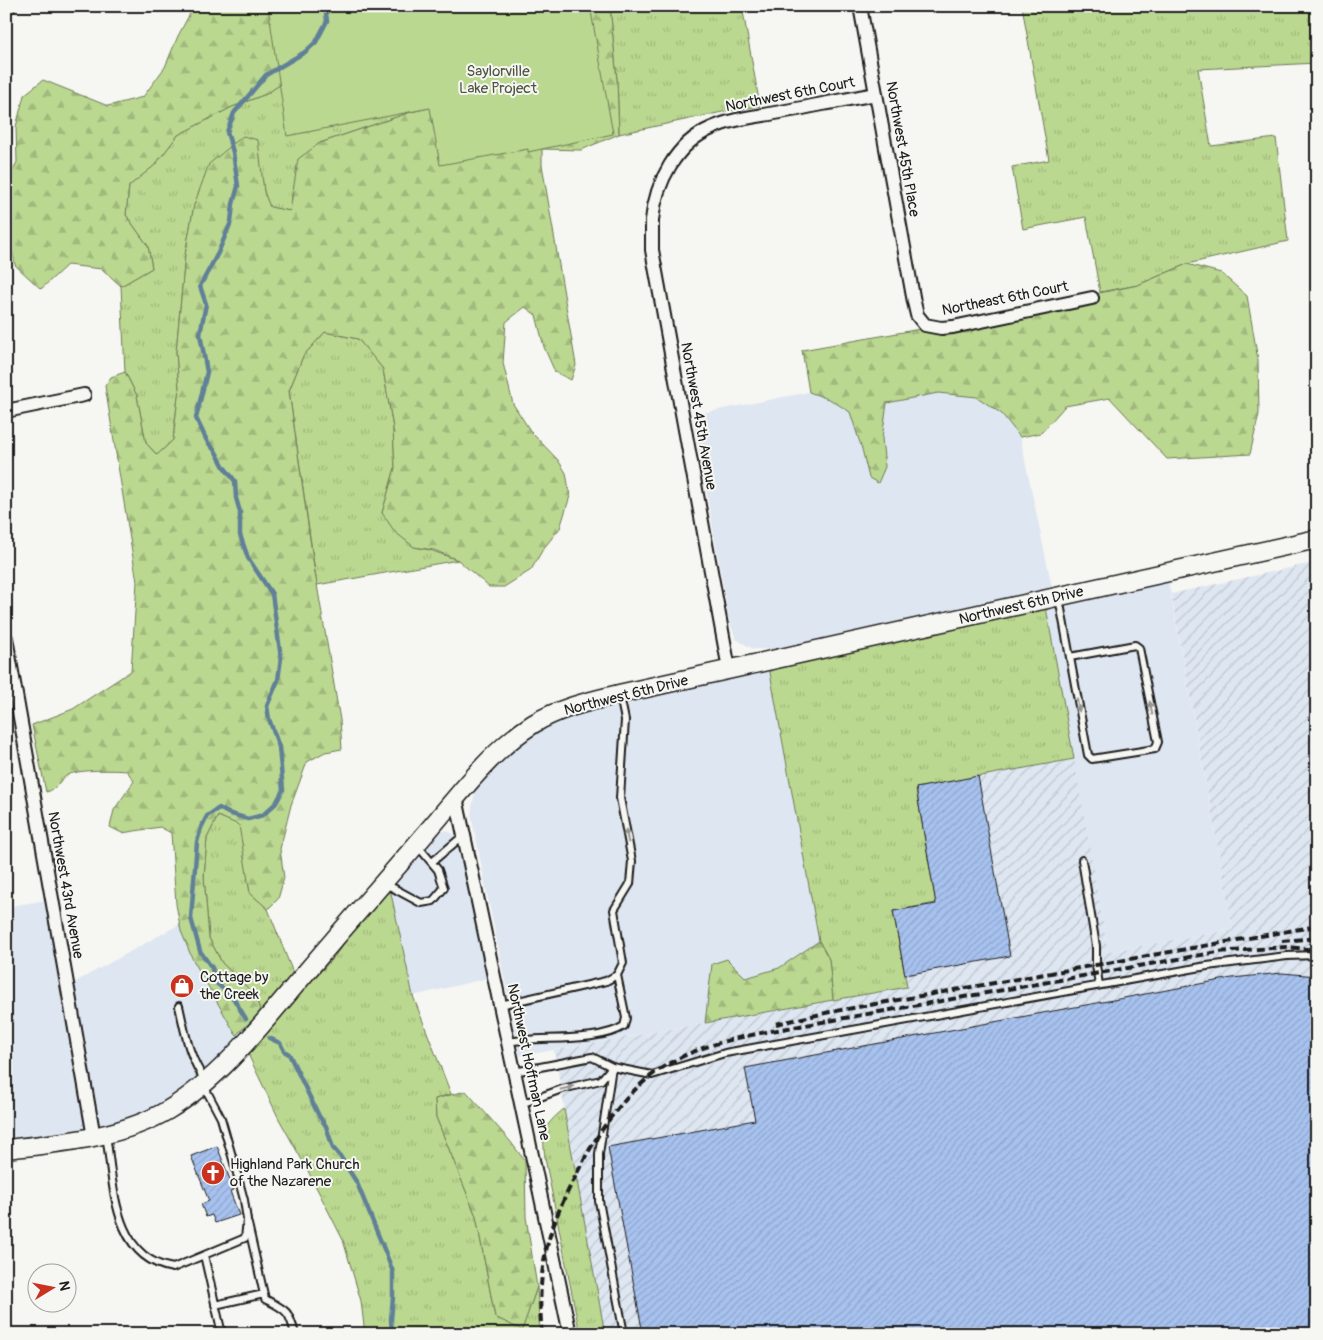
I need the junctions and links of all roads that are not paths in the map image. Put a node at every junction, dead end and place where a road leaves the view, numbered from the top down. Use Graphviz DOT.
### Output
graph roads {
  1 [pos="860,6"];
  2 [pos="876,94"];
  3 [pos="667,169"];
  4 [pos="913,298"];
  5 [pos="1092,298"];
  6 [pos="84,396"];
  7 [pos="6,411"];
  8 [pos="1317,539"];
  9 [pos="1058,597"];
  10 [pos="6,638"];
  11 [pos="1070,657"];
  12 [pos="729,669"];
  13 [pos="619,694"];
  14 [pos="456,798"];
  15 [pos="464,835"];
  16 [pos="416,844"];
  17 [pos="1082,860"];
  18 [pos="432,862"];
  19 [pos="383,882"];
  20 [pos="1317,955"];
  21 [pos="617,975"];
  22 [pos="1099,986"];
  23 [pos="500,1005"];
  24 [pos="179,1006"];
  25 [pos="508,1042"];
  26 [pos="612,1067"];
  27 [pos="514,1072"];
  28 [pos="205,1083"];
  29 [pos="521,1104"];
  30 [pos="100,1135"];
  31 [pos="6,1149"];
  32 [pos="247,1220"];
  33 [pos="204,1255"];
  34 [pos="264,1294"];
  35 [pos="215,1305"];
  36 [pos="222,1334"];
  37 [pos="295,1334"];
  38 [pos="570,1334"];
  39 [pos="624,1334"];
  1 -- 2 [label="street, Northwest 45th Place"];
  2 -- 3 [label="street, Northwest 6th Court"];
  2 -- 4 [label="street, Northwest 45th Place"];
  3 -- 12 [label="street, Northwest 45th Avenue"];
  4 -- 5 [label="street, Northeast 6th Court"];
  6 -- 7 [label="street"];
  8 -- 9 [label="main road, Northwest 6th Drive"];
  9 -- 11 [label="lane"];
  9 -- 12 [label="main road, Northwest 6th Drive"];
  10 -- 30 [label="street, Northwest 43rd Avenue"];
  11 -- 11 [label="lane, one-way"];
  12 -- 13 [label="main road, Northwest 6th Drive"];
  13 -- 14 [label="main road, Northwest 6th Drive"];
  21 -- 13 [label="lane, one-way"];
  14 -- 15 [label="street, Northwest Hoffman Lane"];
  14 -- 16 [label="main road, Northwest 6th Drive"];
  15 -- 18 [label="lane"];
  15 -- 23 [label="street, Northwest Hoffman Lane"];
  16 -- 18 [label="lane"];
  16 -- 19 [label="main road, Northwest 6th Drive"];
  17 -- 22 [label="lane"];
  18 -- 19 [label="lane"];
  19 -- 28 [label="main road, Northwest 6th Drive"];
  20 -- 22 [label="lane"];
  21 -- 23 [label="lane"];
  21 -- 25 [label="lane"];
  22 -- 26 [label="lane"];
  23 -- 25 [label="street, Northwest Hoffman Lane"];
  24 -- 28 [label="lane"];
  25 -- 27 [label="street, Northwest Hoffman Lane"];
  26 -- 27 [label="lane"];
  29 -- 26 [label="lane, one-way"];
  26 -- 39 [label="lane"];
  27 -- 29 [label="street, Northwest Hoffman Lane"];
  28 -- 30 [label="main road, Northwest 6th Drive"];
  28 -- 32 [label="lane"];
  29 -- 38 [label="street, Northwest Hoffman Lane"];
  30 -- 31 [label="main road, Northwest 6th Drive"];
  30 -- 33 [label="lane"];
  32 -- 33 [label="lane"];
  32 -- 34 [label="lane"];
  33 -- 35 [label="lane"];
  34 -- 35 [label="lane"];
  34 -- 37 [label="lane"];
  35 -- 36 [label="lane"];
}
